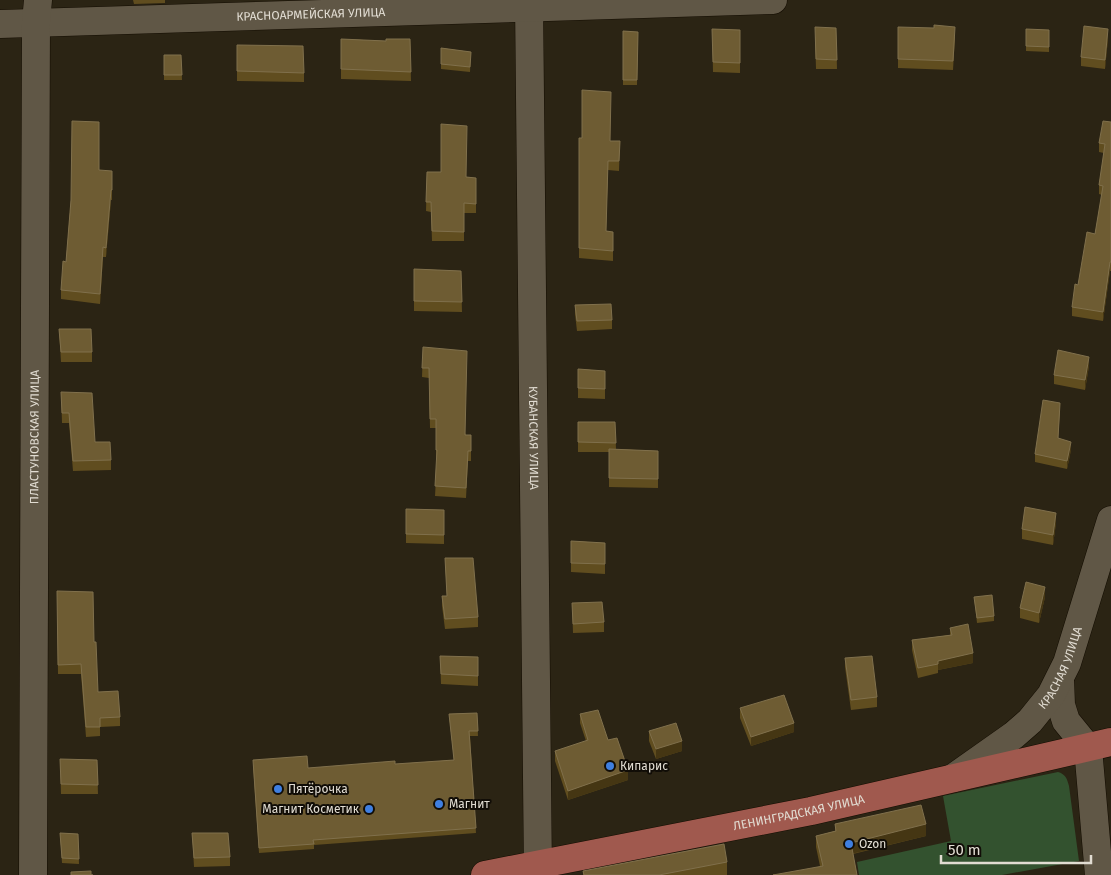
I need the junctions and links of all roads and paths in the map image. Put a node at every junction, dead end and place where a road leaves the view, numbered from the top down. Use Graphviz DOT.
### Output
graph roads {
  1 [pos="773,0"];
  2 [pos="529,4"];
  3 [pos="37,11"];
  4 [pos="0,24"];
  5 [pos="1111,520"];
  6 [pos="1060,679"];
  7 [pos="1100,745"];
  8 [pos="953,778"];
  9 [pos="538,869"];
  10 [pos="33,875"];
  11 [pos="485,875"];
  12 [pos="1099,875"];
  1 -- 2 [label="street, КРАСНОАРМЕЙСКАЯ УЛИЦА"];
  2 -- 3 [label="street, КРАСНОАРМЕЙСКАЯ УЛИЦА"];
  2 -- 9 [label="street, КУБАНСКАЯ УЛИЦА"];
  3 -- 4 [label="street, КРАСНОАРМЕЙСКАЯ УЛИЦА"];
  3 -- 10 [label="street, ПЛАСТУНОВСКАЯ УЛИЦА"];
  5 -- 6 [label="street, КРАСНАЯ УЛИЦА"];
  6 -- 7 [label="street"];
  6 -- 8 [label="street, КРАСНАЯ УЛИЦА"];
  7 -- 8 [label="main road, ЛЕНИНГРАДСКАЯ УЛИЦА"];
  7 -- 12 [label="street"];
  8 -- 9 [label="main road, ЛЕНИНГРАДСКАЯ УЛИЦА"];
  9 -- 11 [label="main road, ЛЕНИНГРАДСКАЯ УЛИЦА"];
}
